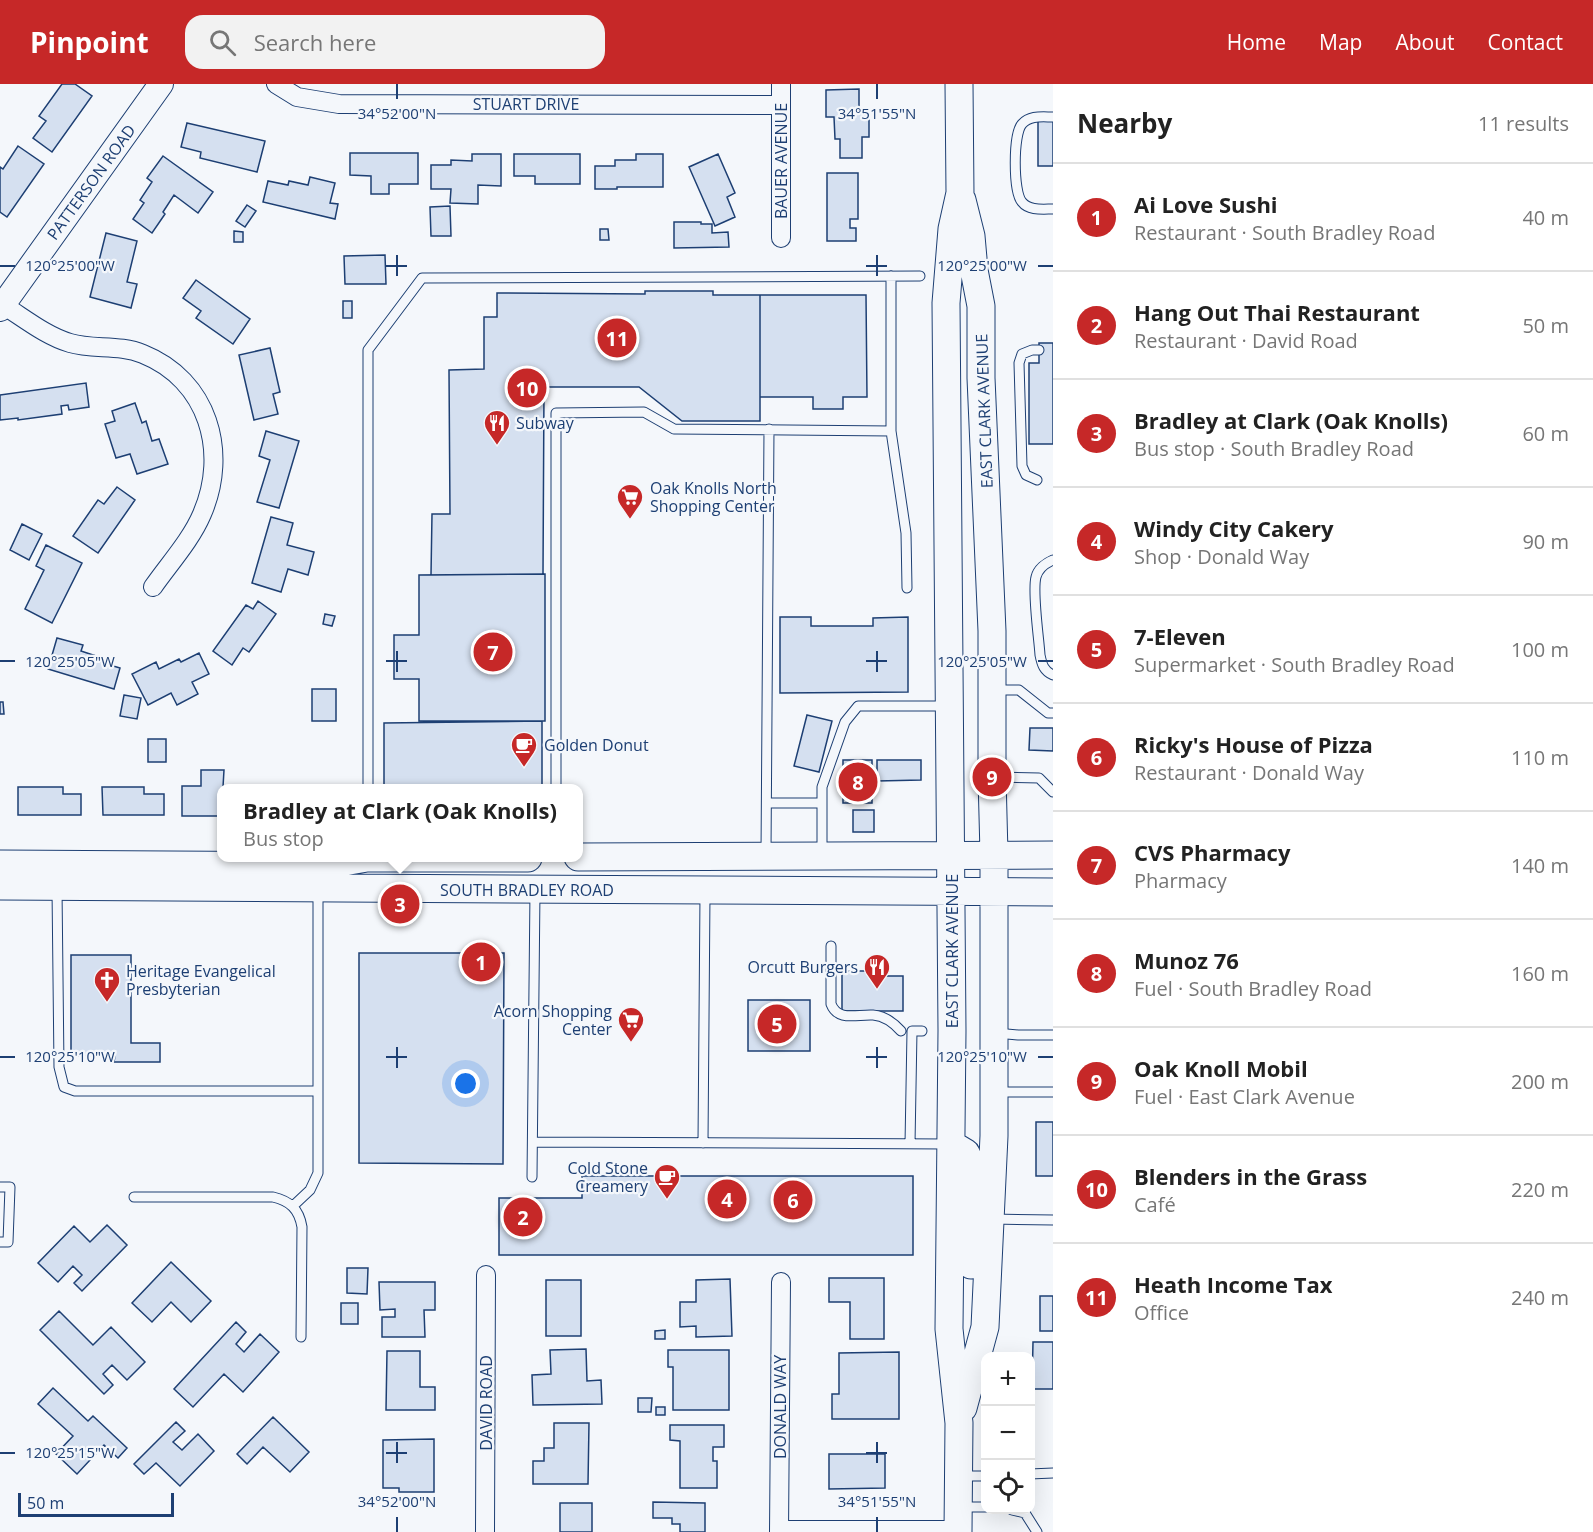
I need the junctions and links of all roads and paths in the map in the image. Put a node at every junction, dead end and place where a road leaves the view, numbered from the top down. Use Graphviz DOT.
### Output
graph roads {
  1 [pos="161,84"];
  2 [pos="276,84"];
  3 [pos="781,84"];
  4 [pos="959,84"];
  5 [pos="781,105"];
  6 [pos="1053,117"];
  7 [pos="1053,208"];
  8 [pos="781,238"];
  9 [pos="962,272"];
  10 [pos="891,276"];
  11 [pos="920,276"];
  12 [pos="1,307"];
  13 [pos="1039,350"];
  14 [pos="769,429"];
  15 [pos="891,431"];
  16 [pos="947,479"];
  17 [pos="1037,480"];
  18 [pos="1053,560"];
  19 [pos="153,587"];
  20 [pos="907,588"];
  21 [pos="992,631"];
  22 [pos="1053,675"];
  23 [pos="993,690"];
  24 [pos="950,706"];
  25 [pos="1053,713"];
  26 [pos="992,777"];
  27 [pos="368,784"];
  28 [pos="556,784"];
  29 [pos="1053,792"];
  30 [pos="767,803"];
  31 [pos="821,803"];
  32 [pos="994,854"];
  33 [pos="822,855"];
  34 [pos="951,855"];
  35 [pos="1053,855"];
  36 [pos="683,856"];
  37 [pos="766,856"];
  38 [pos="583,857"];
  39 [pos="357,862"];
  40 [pos="404,862"];
  41 [pos="0,864"];
  42 [pos="319,877"];
  43 [pos="0,886"];
  44 [pos="57,886"];
  45 [pos="535,890"];
  46 [pos="705,891"];
  47 [pos="1053,892"];
  48 [pos="951,893"];
  49 [pos="994,893"];
  50 [pos="831,946"];
  51 [pos="902,1031"];
  52 [pos="922,1031"];
  53 [pos="994,1033"];
  54 [pos="1053,1035"];
  55 [pos="318,1091"];
  56 [pos="994,1092"];
  57 [pos="1053,1092"];
  58 [pos="533,1142"];
  59 [pos="703,1143"];
  60 [pos="910,1144"];
  61 [pos="951,1144"];
  62 [pos="532,1177"];
  63 [pos="0,1187"];
  64 [pos="134,1197"];
  65 [pos="293,1206"];
  66 [pos="990,1219"];
  67 [pos="1053,1220"];
  68 [pos="0,1242"];
  69 [pos="486,1275"];
  70 [pos="781,1282"];
  71 [pos="985,1328"];
  72 [pos="301,1337"];
  73 [pos="959,1423"];
  74 [pos="1053,1473"];
  75 [pos="1035,1474"];
  76 [pos="958,1476"];
  77 [pos="981,1476"];
  78 [pos="981,1510"];
  79 [pos="1026,1514"];
  80 [pos="958,1523"];
  81 [pos="779,1531"];
  82 [pos="485,1532"];
  83 [pos="1036,1532"];
  1 -- 12 [label="street, PATTERSON ROAD"];
  2 -- 5 [label="street, STUART DRIVE"];
  3 -- 5 [label="street, BAUER AVENUE"];
  4 -- 9 [label="main road, EAST CLARK AVENUE"];
  5 -- 8 [label="street, BAUER AVENUE"];
  6 -- 7 [label="lane"];
  9 -- 16 [label="main road, EAST CLARK AVENUE"];
  9 -- 21 [label="main road, EAST CLARK AVENUE"];
  10 -- 11 [label="lane"];
  10 -- 15 [label="lane"];
  10 -- 27 [label="lane"];
  12 -- 19 [label="street"];
  13 -- 17 [label="lane"];
  14 -- 15 [label="lane"];
  14 -- 28 [label="lane"];
  14 -- 30 [label="lane"];
  15 -- 20 [label="lane"];
  16 -- 21 [label="main road, EAST CLARK AVENUE"];
  16 -- 24 [label="main road, EAST CLARK AVENUE"];
  18 -- 22 [label="lane"];
  21 -- 23 [label="main road, EAST CLARK AVENUE"];
  23 -- 25 [label="lane"];
  23 -- 26 [label="main road, EAST CLARK AVENUE"];
  24 -- 31 [label="lane"];
  24 -- 34 [label="main road, EAST CLARK AVENUE"];
  26 -- 29 [label="lane"];
  26 -- 32 [label="main road, EAST CLARK AVENUE"];
  30 -- 31 [label="lane"];
  30 -- 37 [label="lane"];
  31 -- 33 [label="lane"];
  32 -- 34 [label="main road, SOUTH BRADLEY ROAD"];
  32 -- 35 [label="main road, SOUTH BRADLEY ROAD"];
  32 -- 49 [label="main road, EAST CLARK AVENUE"];
  33 -- 34 [label="main road, SOUTH BRADLEY ROAD"];
  33 -- 37 [label="main road, SOUTH BRADLEY ROAD"];
  34 -- 48 [label="main road, EAST CLARK AVENUE"];
  36 -- 37 [label="main road, SOUTH BRADLEY ROAD"];
  36 -- 38 [label="main road, SOUTH BRADLEY ROAD"];
  36 -- 45 [label="main road"];
  39 -- 42 [label="main road, SOUTH BRADLEY ROAD"];
  40 -- 45 [label="main road"];
  41 -- 42 [label="main road, SOUTH BRADLEY ROAD"];
  42 -- 44 [label="main road, SOUTH BRADLEY ROAD"];
  42 -- 45 [label="main road, SOUTH BRADLEY ROAD"];
  42 -- 55 [label="lane"];
  43 -- 44 [label="main road, SOUTH BRADLEY ROAD"];
  44 -- 55 [label="lane"];
  45 -- 46 [label="main road, SOUTH BRADLEY ROAD"];
  45 -- 58 [label="lane"];
  46 -- 48 [label="main road, SOUTH BRADLEY ROAD"];
  46 -- 59 [label="lane"];
  47 -- 49 [label="main road, SOUTH BRADLEY ROAD"];
  48 -- 49 [label="main road, SOUTH BRADLEY ROAD"];
  48 -- 61 [label="main road, EAST CLARK AVENUE"];
  49 -- 53 [label="main road, EAST CLARK AVENUE"];
  50 -- 51 [label="lane"];
  52 -- 60 [label="lane"];
  53 -- 54 [label="lane"];
  53 -- 56 [label="main road, EAST CLARK AVENUE"];
  55 -- 65 [label="lane"];
  56 -- 57 [label="lane"];
  56 -- 66 [label="main road, EAST CLARK AVENUE"];
  58 -- 59 [label="lane"];
  58 -- 62 [label="lane"];
  59 -- 60 [label="lane"];
  60 -- 61 [label="lane"];
  61 -- 71 [label="main road"];
  61 -- 73 [label="main road, EAST CLARK AVENUE"];
  63 -- 68 [label="lane"];
  64 -- 65 [label="lane"];
  65 -- 72 [label="lane"];
  66 -- 67 [label="lane"];
  66 -- 71 [label="main road, EAST CLARK AVENUE"];
  69 -- 82 [label="street, DAVID ROAD"];
  70 -- 81 [label="street, DONALD WAY"];
  71 -- 73 [label="main road, EAST CLARK AVENUE"];
  73 -- 76 [label="main road, EAST CLARK AVENUE"];
  74 -- 75 [label="lane"];
  76 -- 77 [label="lane"];
  76 -- 80 [label="main road, EAST CLARK AVENUE"];
  78 -- 80 [label="lane"];
  79 -- 83 [label="lane"];
  80 -- 81 [label="street"];
}
